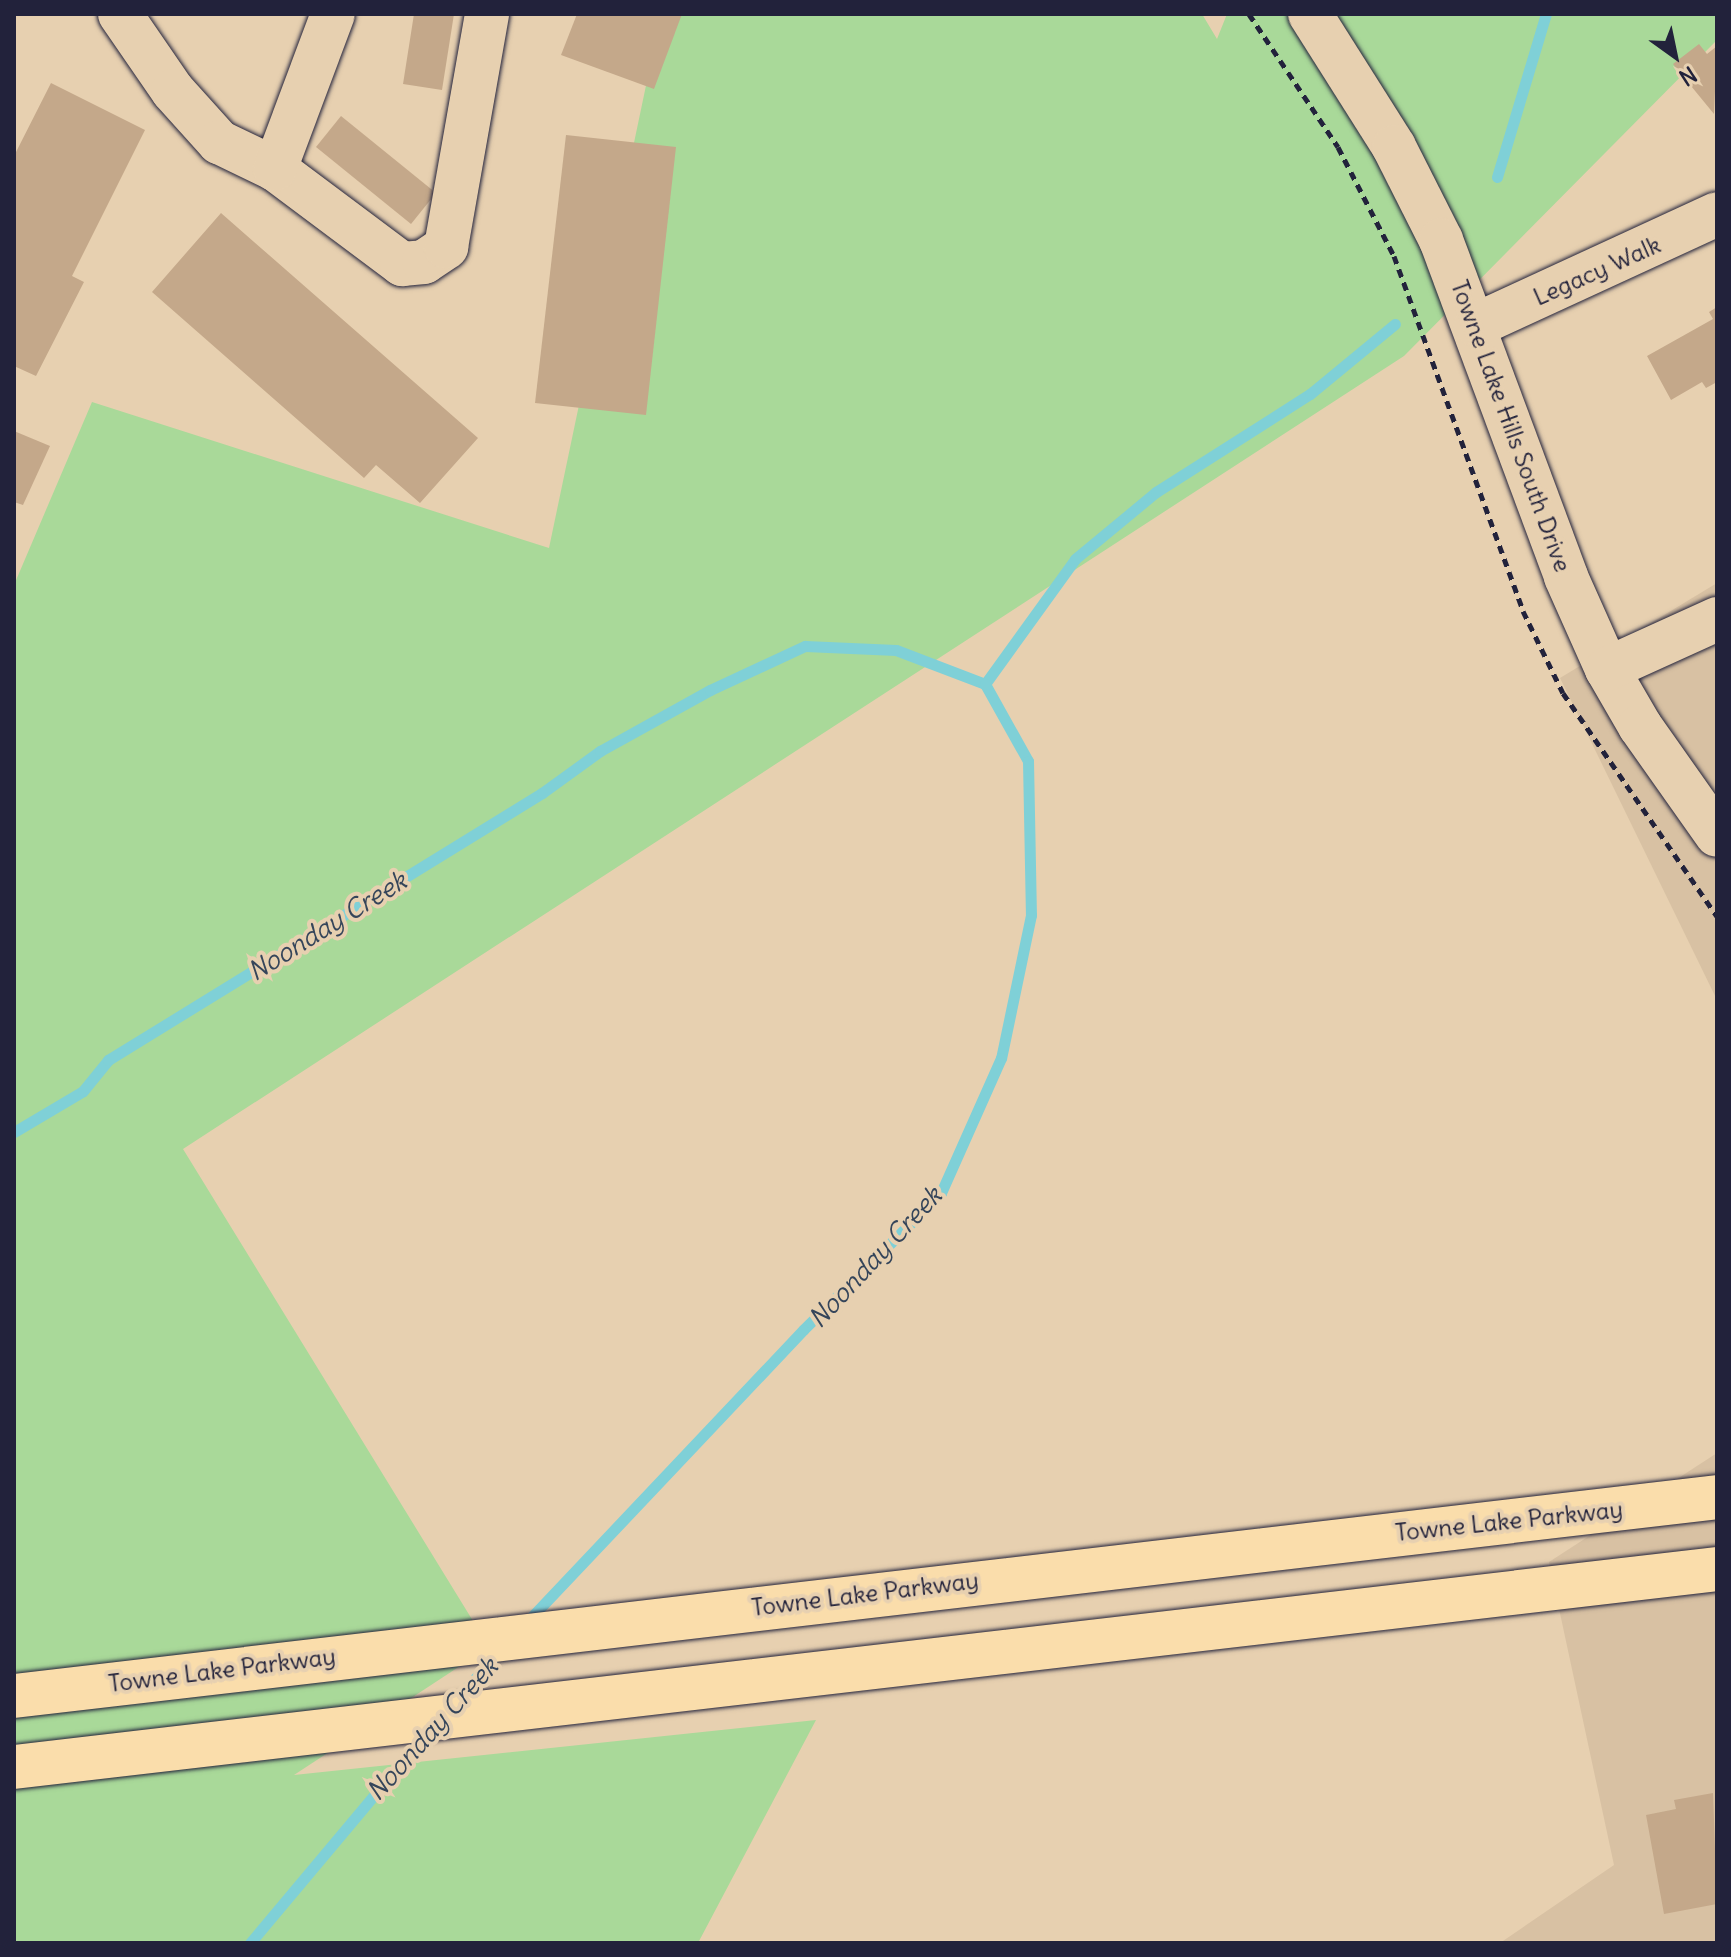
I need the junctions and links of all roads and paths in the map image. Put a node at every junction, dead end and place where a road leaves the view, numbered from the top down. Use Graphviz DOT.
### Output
graph roads {
  1 [pos="120,14"];
  2 [pos="333,14"];
  3 [pos="487,14"];
  4 [pos="1249,14"];
  5 [pos="1310,14"];
  6 [pos="275,169"];
  7 [pos="1717,214"];
  8 [pos="1476,325"];
  9 [pos="1717,619"];
  10 [pos="1607,669"];
  11 [pos="1717,835"];
  12 [pos="1717,916"];
  13 [pos="1717,1497"];
  14 [pos="1717,1569"];
  15 [pos="14,1696"];
  16 [pos="14,1767"];
  1 -- 6 [label="street"];
  2 -- 6 [label="street"];
  3 -- 6 [label="street"];
  4 -- 12 [label="path"];
  5 -- 8 [label="street, Towne Lake Hills South Drive"];
  7 -- 8 [label="street, Legacy Walk"];
  8 -- 10 [label="street, Towne Lake Hills South Drive"];
  9 -- 10 [label="street"];
  10 -- 11 [label="street, Towne Lake Hills South Drive"];
  13 -- 15 [label="main road, Towne Lake Parkway"];
  14 -- 16 [label="main road"];
}
